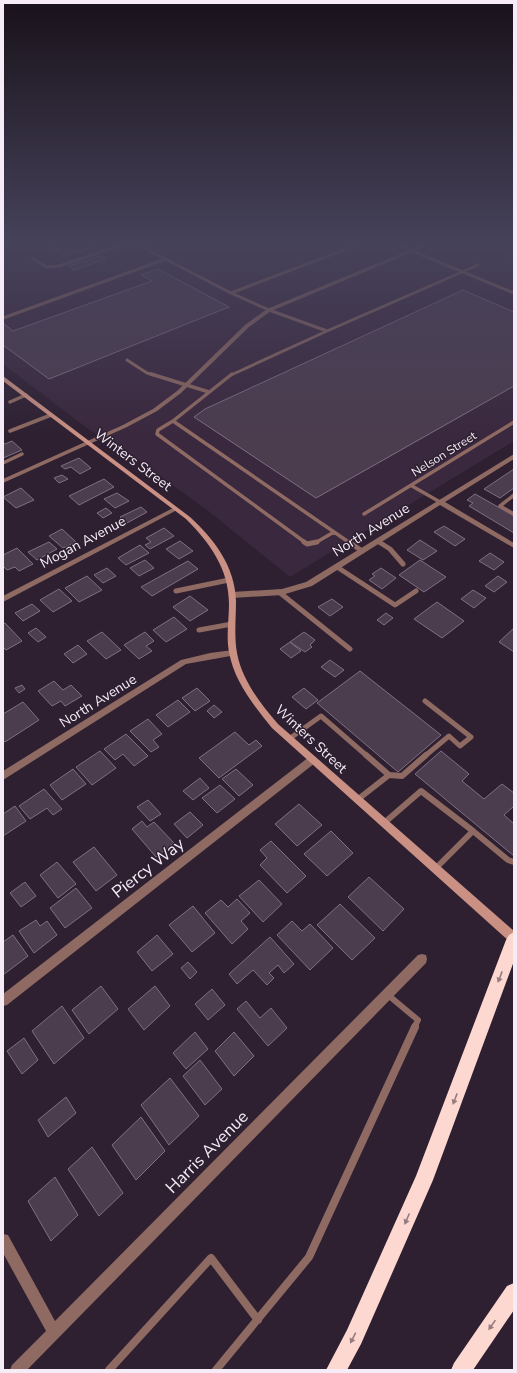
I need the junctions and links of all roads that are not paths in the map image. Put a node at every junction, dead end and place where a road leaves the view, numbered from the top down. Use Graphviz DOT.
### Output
graph roads {
  1 [pos="33,307"];
  2 [pos="262,307"];
  3 [pos="276,307"];
  4 [pos="383,307"];
  5 [pos="269,310"];
  6 [pos="3,318"];
  7 [pos="327,331"];
  8 [pos="127,360"];
  9 [pos="3,378"];
  10 [pos="186,386"];
  11 [pos="209,392"];
  12 [pos="26,395"];
  13 [pos="10,402"];
  14 [pos="51,414"];
  15 [pos="173,421"];
  16 [pos="514,422"];
  17 [pos="10,431"];
  18 [pos="88,442"];
  19 [pos="22,454"];
  20 [pos="514,456"];
  21 [pos="3,463"];
  22 [pos="3,480"];
  23 [pos="412,486"];
  24 [pos="514,495"];
  25 [pos="440,502"];
  26 [pos="175,509"];
  27 [pos="364,514"];
  28 [pos="514,514"];
  29 [pos="334,532"];
  30 [pos="378,541"];
  31 [pos="514,546"];
  32 [pos="362,551"];
  33 [pos="402,564"];
  34 [pos="337,567"];
  35 [pos="229,580"];
  36 [pos="176,591"];
  37 [pos="416,591"];
  38 [pos="279,592"];
  39 [pos="232,595"];
  40 [pos="3,599"];
  41 [pos="232,624"];
  42 [pos="199,630"];
  43 [pos="350,649"];
  44 [pos="233,653"];
  45 [pos="425,701"];
  46 [pos="290,739"];
  47 [pos="312,760"];
  48 [pos="389,774"];
  49 [pos="3,776"];
  50 [pos="357,800"];
  51 [pos="384,823"];
  52 [pos="473,831"];
  53 [pos="514,862"];
  54 [pos="435,869"];
  55 [pos="514,939"];
  56 [pos="422,959"];
  57 [pos="387,994"];
  58 [pos="3,1001"];
  59 [pos="3,1240"];
  60 [pos="514,1293"];
  61 [pos="258,1320"];
  62 [pos="54,1332"];
  63 [pos="17,1370"];
  64 [pos="109,1370"];
  65 [pos="216,1370"];
  66 [pos="336,1370"];
  67 [pos="461,1370"];
  1 -- 6 [label="lane"];
  2 -- 5 [label="lane"];
  3 -- 5 [label="street"];
  4 -- 7 [label="lane"];
  5 -- 7 [label="lane"];
  5 -- 10 [label="street"];
  7 -- 11 [label="lane"];
  8 -- 10 [label="lane"];
  9 -- 12 [label="main road, Winters Street"];
  10 -- 11 [label="lane"];
  10 -- 18 [label="street"];
  11 -- 15 [label="lane"];
  12 -- 13 [label="lane"];
  12 -- 14 [label="main road, Winters Street"];
  14 -- 17 [label="lane"];
  14 -- 18 [label="main road, Winters Street"];
  15 -- 29 [label="lane"];
  15 -- 29 [label="lane"];
  16 -- 23 [label="lane, Nelson Street"];
  18 -- 22 [label="street"];
  18 -- 26 [label="main road, Winters Street"];
  19 -- 21 [label="lane"];
  20 -- 25 [label="street, North Avenue"];
  23 -- 25 [label="lane, Nelson Street"];
  23 -- 27 [label="lane"];
  24 -- 28 [label="lane"];
  25 -- 30 [label="street, North Avenue"];
  25 -- 31 [label="street"];
  26 -- 35 [label="main road, Winters Street"];
  26 -- 40 [label="street, Mogan Avenue"];
  29 -- 32 [label="lane"];
  30 -- 32 [label="street, North Avenue"];
  30 -- 33 [label="lane"];
  32 -- 34 [label="street, North Avenue"];
  34 -- 37 [label="lane"];
  34 -- 38 [label="street, North Avenue"];
  35 -- 36 [label="lane"];
  35 -- 39 [label="main road, Winters Street"];
  38 -- 39 [label="street, North Avenue"];
  38 -- 43 [label="lane"];
  39 -- 41 [label="main road, Winters Street"];
  41 -- 42 [label="lane"];
  41 -- 44 [label="main road, Winters Street"];
  44 -- 46 [label="main road, Winters Street"];
  44 -- 49 [label="street, North Avenue"];
  45 -- 48 [label="lane"];
  46 -- 47 [label="main road, Winters Street"];
  46 -- 48 [label="lane"];
  47 -- 50 [label="main road, Winters Street"];
  47 -- 58 [label="street, Piercy Way"];
  48 -- 50 [label="lane"];
  50 -- 51 [label="main road, Winters Street"];
  51 -- 52 [label="lane"];
  51 -- 54 [label="main road, Winters Street"];
  52 -- 53 [label="lane"];
  52 -- 54 [label="lane"];
  54 -- 55 [label="main road, Winters Street"];
  55 -- 66 [label="highway, one-way"];
  56 -- 57 [label="street, Harris Avenue"];
  57 -- 61 [label="lane"];
  57 -- 62 [label="street, Harris Avenue"];
  59 -- 62 [label="street"];
  60 -- 67 [label="highway, one-way"];
  61 -- 64 [label="lane"];
  61 -- 65 [label="lane"];
  62 -- 63 [label="street, Harris Avenue"];
}
